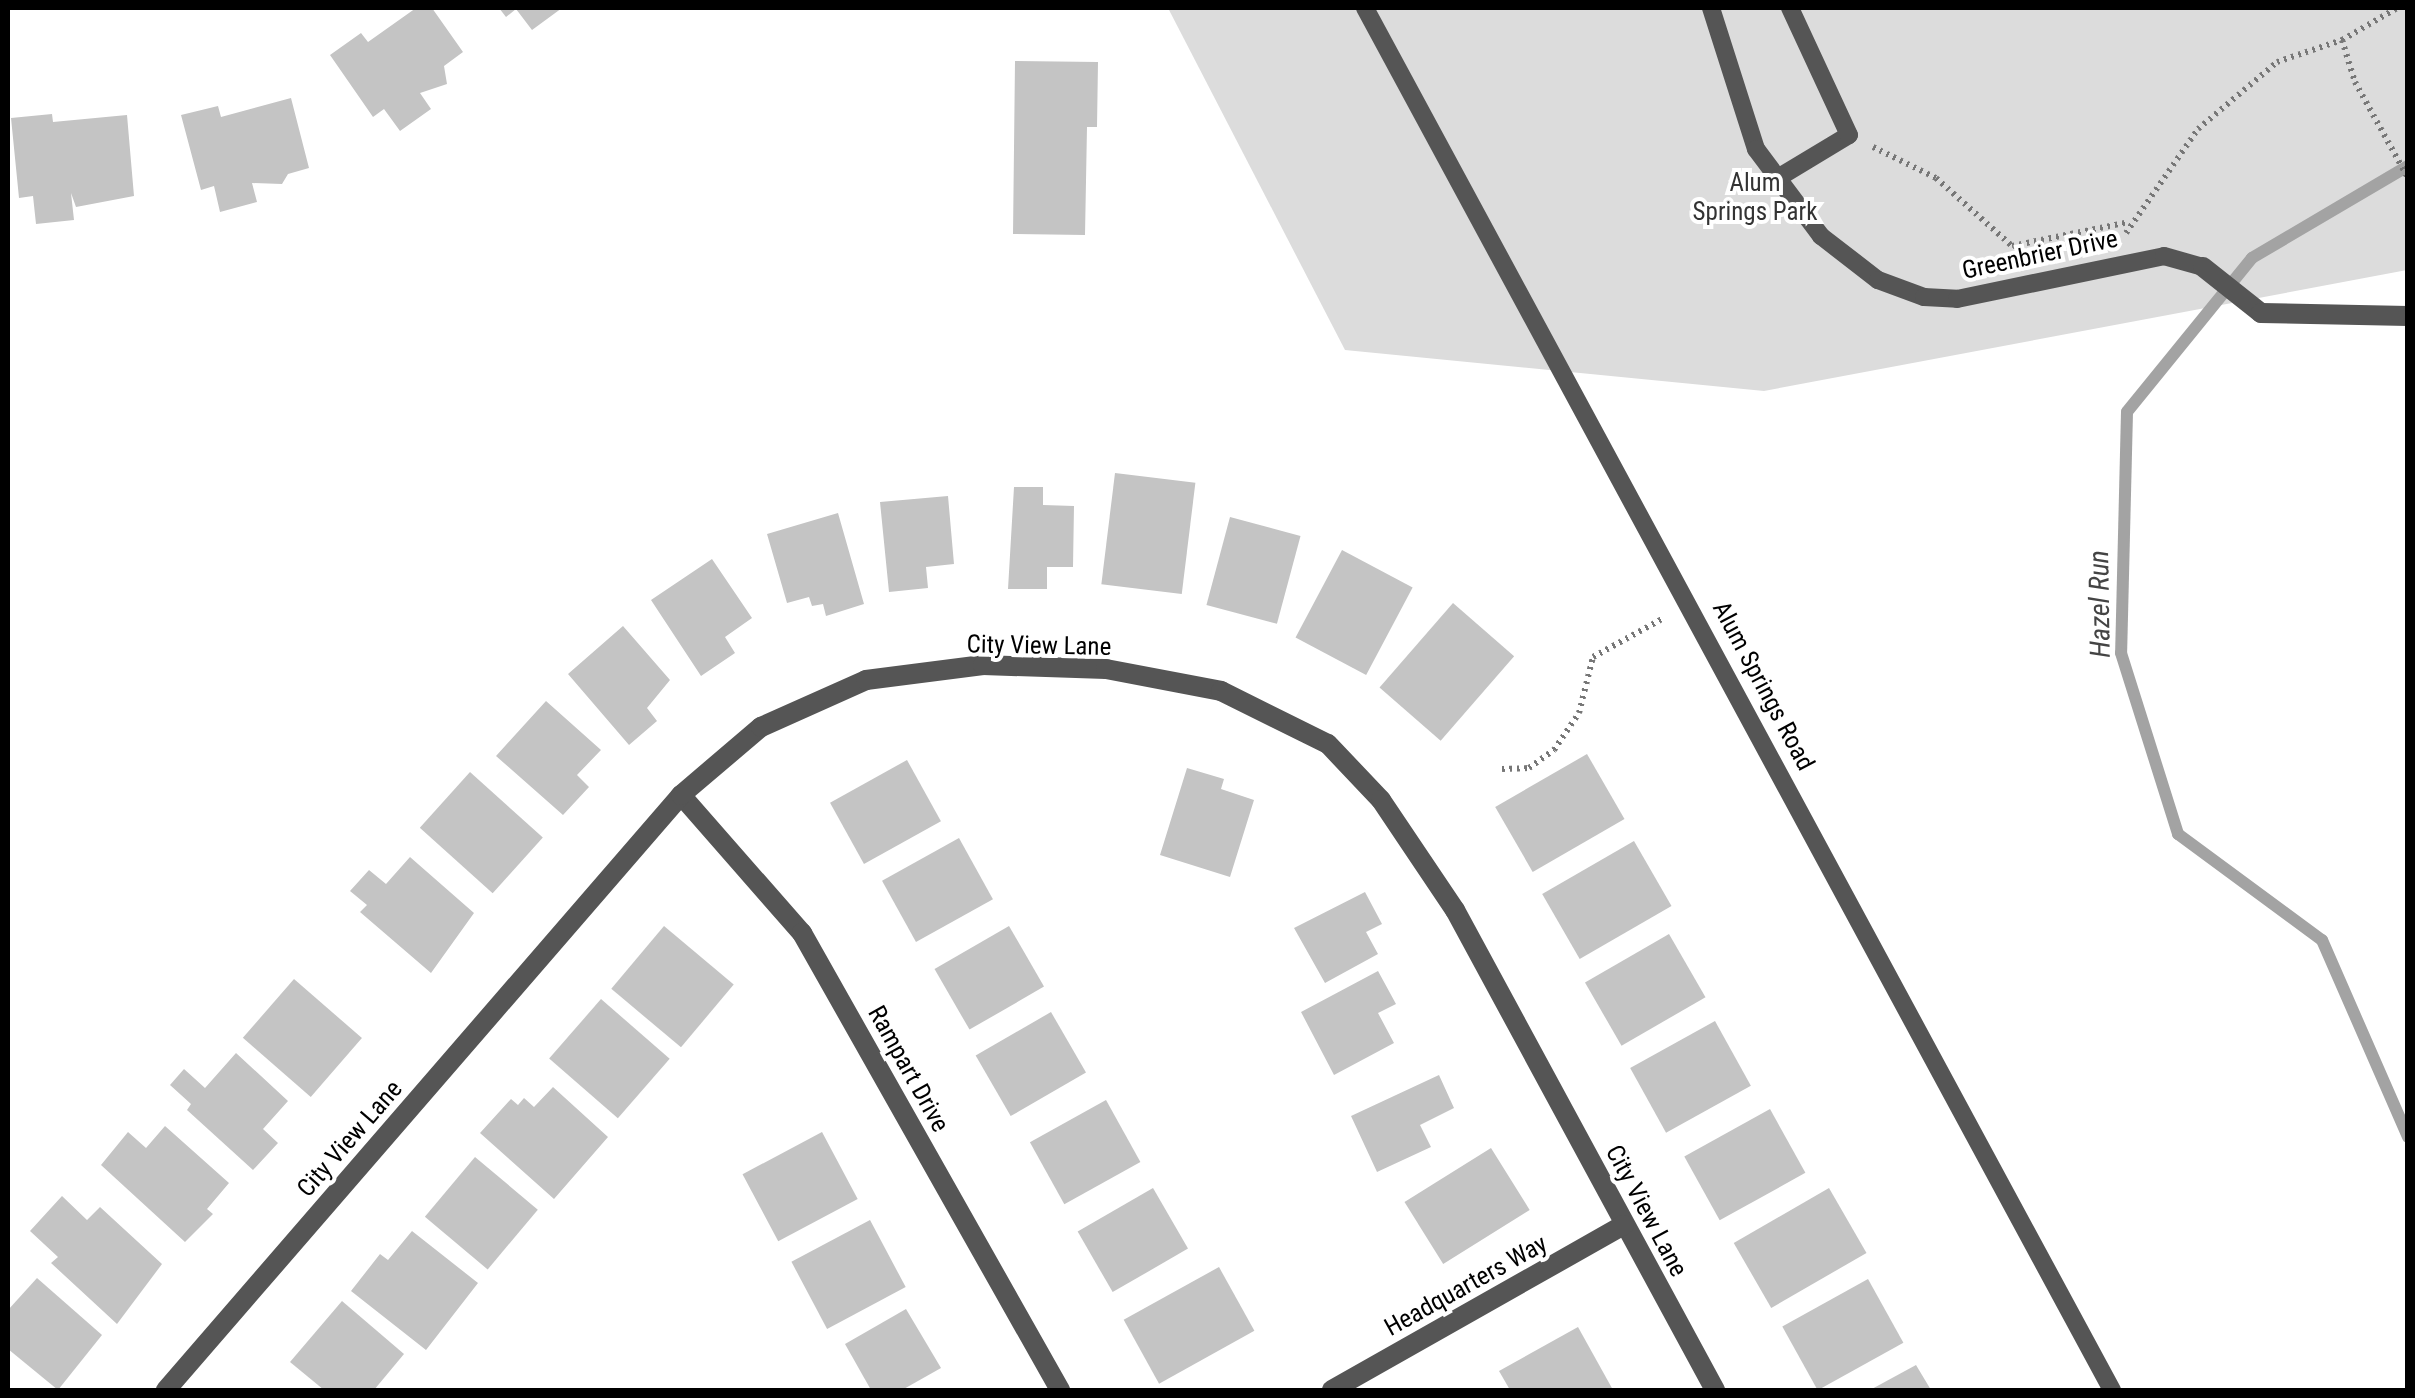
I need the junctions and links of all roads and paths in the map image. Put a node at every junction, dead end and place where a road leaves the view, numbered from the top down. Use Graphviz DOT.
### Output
graph roads {
  1 [pos="1365,8"];
  2 [pos="1711,8"];
  3 [pos="1790,8"];
  4 [pos="2398,8"];
  5 [pos="2342,40"];
  6 [pos="1849,136"];
  7 [pos="2408,178"];
  8 [pos="1776,179"];
  9 [pos="2130,221"];
  10 [pos="2118,262"];
  11 [pos="2203,267"];
  12 [pos="2408,316"];
  13 [pos="1643,630"];
  14 [pos="1502,769"];
  15 [pos="682,795"];
  16 [pos="1624,1225"];
  17 [pos="166,1390"];
  18 [pos="1060,1390"];
  19 [pos="1332,1390"];
  20 [pos="1715,1390"];
  21 [pos="2112,1390"];
  1 -- 21 [label="lane, Alum Springs Road"];
  2 -- 8 [label="lane, Greenbrier Drive"];
  3 -- 6 [label="lane"];
  4 -- 5 [label="path"];
  5 -- 7 [label="path"];
  5 -- 9 [label="path"];
  6 -- 8 [label="lane"];
  6 -- 9 [label="path"];
  8 -- 10 [label="lane, Greenbrier Drive"];
  9 -- 10 [label="path"];
  10 -- 11 [label="lane, Greenbrier Drive"];
  11 -- 12 [label="street, Greenbrier Drive"];
  13 -- 14 [label="path"];
  15 -- 16 [label="street, City View Lane"];
  15 -- 17 [label="street, City View Lane"];
  15 -- 18 [label="street, Rampart Drive"];
  16 -- 19 [label="street, Headquarters Way"];
  16 -- 20 [label="street, City View Lane"];
}
